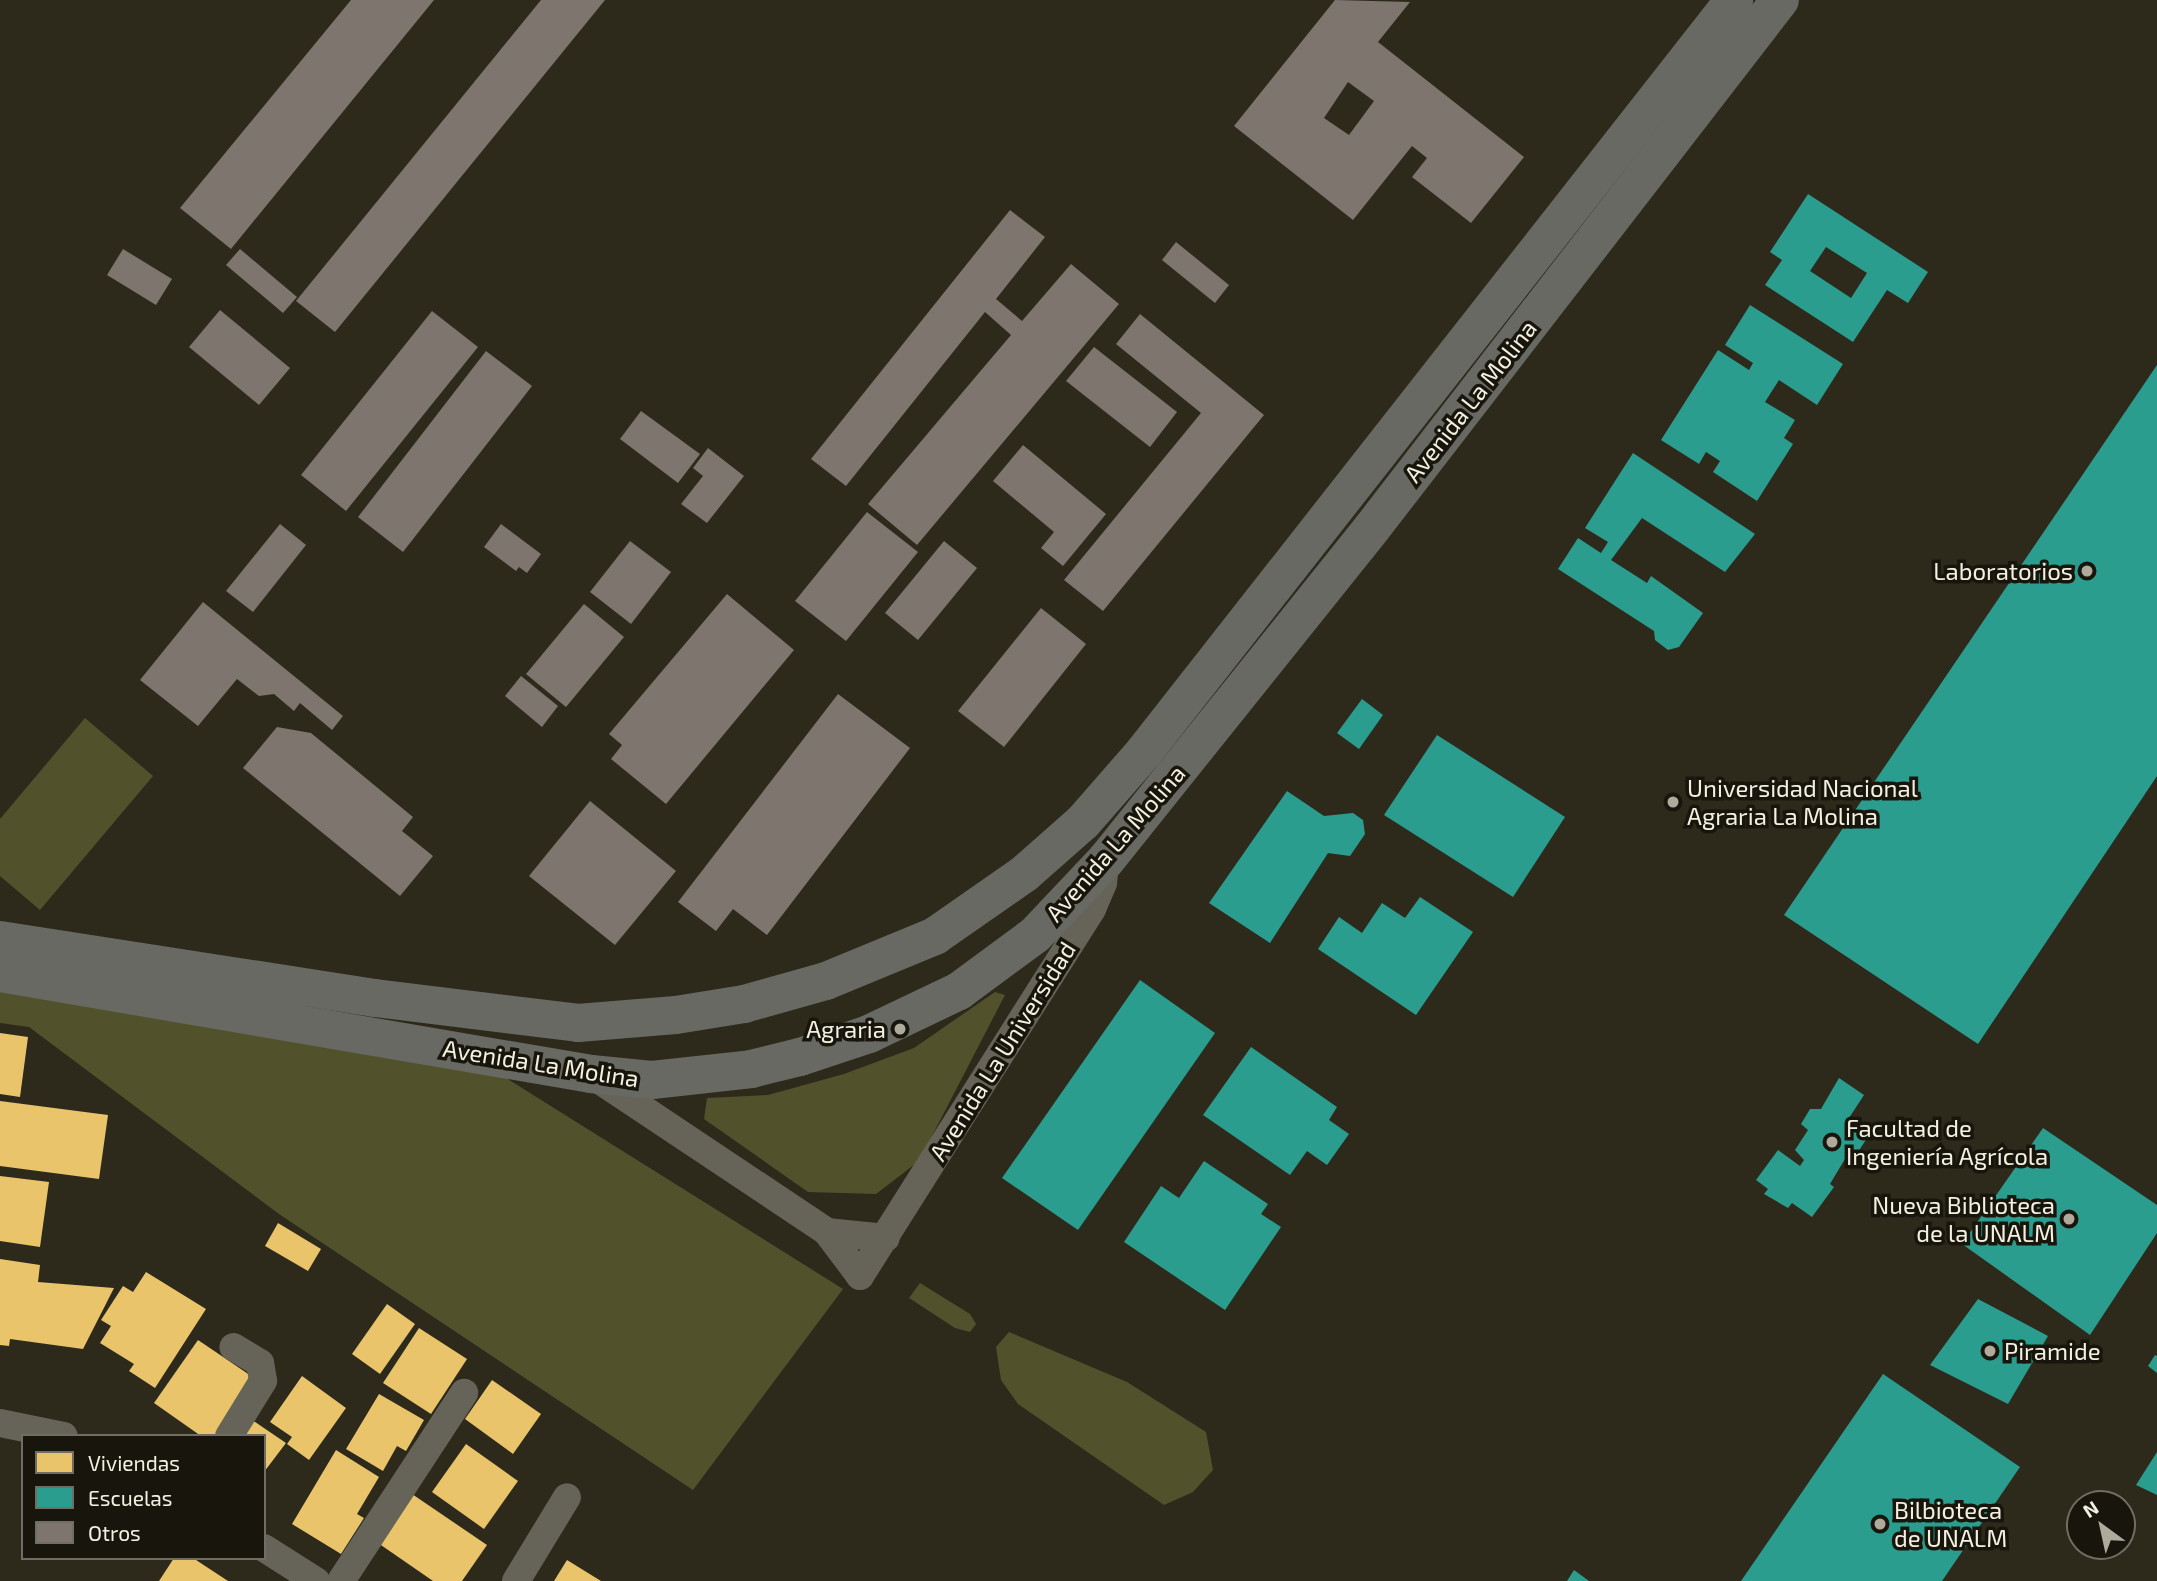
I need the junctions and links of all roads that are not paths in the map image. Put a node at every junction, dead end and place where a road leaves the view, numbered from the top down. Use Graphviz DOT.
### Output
graph roads {
  1 [pos="1734,0"];
  2 [pos="1780,0"];
  3 [pos="1083,822"];
  4 [pos="1106,860"];
  5 [pos="0,940"];
  6 [pos="0,972"];
  7 [pos="578,1023"];
  8 [pos="591,1074"];
  9 [pos="827,1232"];
  10 [pos="886,1238"];
  11 [pos="233,1347"];
  12 [pos="464,1393"];
  13 [pos="0,1423"];
  14 [pos="54,1434"];
  15 [pos="230,1434"];
  16 [pos="567,1497"];
  17 [pos="266,1549"];
  18 [pos="316,1581"];
  19 [pos="341,1581"];
  20 [pos="516,1581"];
  1 -- 3 [label="main road, Avenida La Molina"];
  2 -- 4 [label="main road, Avenida La Molina"];
  3 -- 4 [label="main road"];
  3 -- 7 [label="main road, Avenida La Molina"];
  4 -- 8 [label="main road, Avenida La Molina"];
  4 -- 10 [label="street, Avenida La Universidad"];
  5 -- 7 [label="main road, Avenida La Molina"];
  6 -- 8 [label="main road, Avenida La Molina"];
  7 -- 8 [label="main road"];
  8 -- 9 [label="street, Avenida La Universidad"];
  9 -- 10 [label="street, Avenida La Universidad"];
  9 -- 10 [label="street, Avenida La Universidad"];
  11 -- 15 [label="street"];
  12 -- 19 [label="street"];
  13 -- 14 [label="street"];
  16 -- 20 [label="street"];
  17 -- 18 [label="street"];
}
